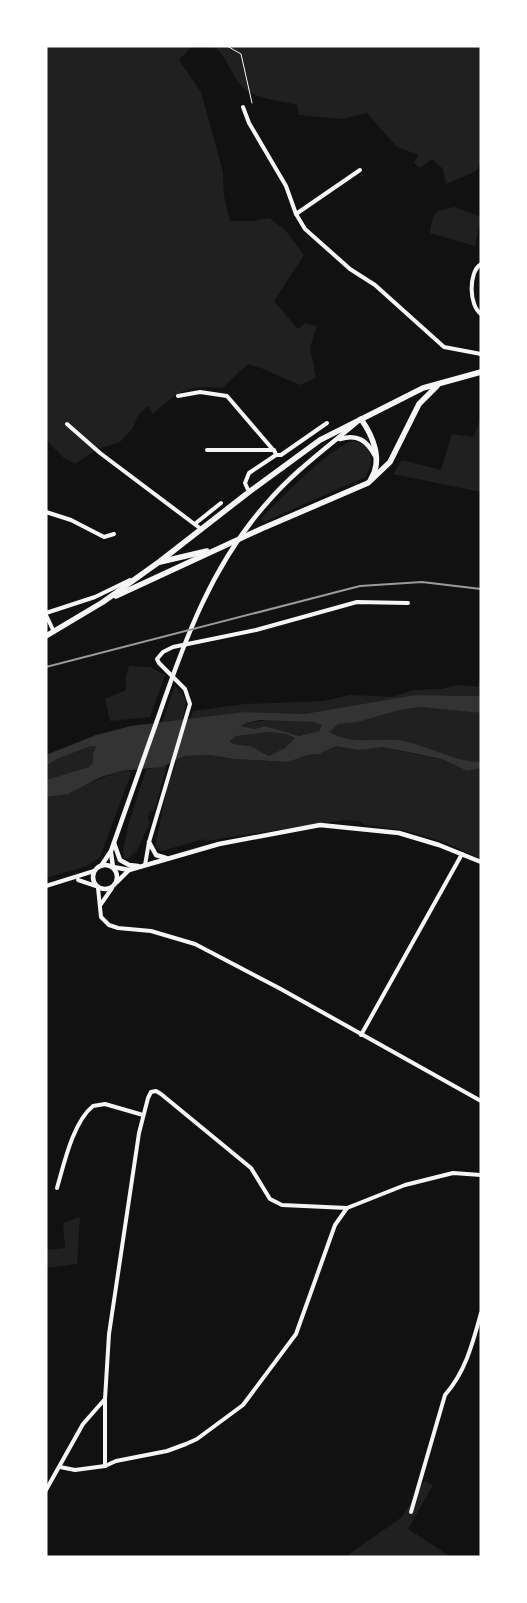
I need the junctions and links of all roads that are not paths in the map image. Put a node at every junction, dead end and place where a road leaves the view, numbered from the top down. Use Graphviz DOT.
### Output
graph roads {
  1 [pos="243,107"];
  2 [pos="360,170"];
  3 [pos="296,214"];
  4 [pos="481,264"];
  5 [pos="481,314"];
  6 [pos="481,354"];
  7 [pos="481,372"];
  8 [pos="448,380"];
  9 [pos="178,396"];
  10 [pos="361,419"];
  11 [pos="327,423"];
  12 [pos="67,424"];
  13 [pos="336,440"];
  14 [pos="208,450"];
  15 [pos="275,453"];
  16 [pos="376,457"];
  17 [pos="368,483"];
  18 [pos="249,492"];
  19 [pos="221,502"];
  20 [pos="46,512"];
  21 [pos="196,523"];
  22 [pos="201,529"];
  23 [pos="114,534"];
  24 [pos="224,546"];
  25 [pos="160,562"];
  26 [pos="143,574"];
  27 [pos="103,602"];
  28 [pos="408,603"];
  29 [pos="46,614"];
  30 [pos="54,632"];
  31 [pos="46,636"];
  32 [pos="114,842"];
  33 [pos="149,842"];
  34 [pos="111,851"];
  35 [pos="462,854"];
  36 [pos="167,858"];
  37 [pos="481,862"];
  38 [pos="101,866"];
  39 [pos="143,866"];
  40 [pos="112,867"];
  41 [pos="129,870"];
  42 [pos="94,872"];
  43 [pos="73,880"];
  44 [pos="117,882"];
  45 [pos="46,886"];
  46 [pos="97,887"];
  47 [pos="112,888"];
  48 [pos="100,906"];
  49 [pos="361,1035"];
  50 [pos="481,1102"];
  51 [pos="143,1115"];
  52 [pos="481,1175"];
  53 [pos="57,1188"];
  54 [pos="347,1208"];
  55 [pos="481,1313"];
  56 [pos="106,1399"];
  57 [pos="105,1466"];
  58 [pos="60,1467"];
  59 [pos="46,1490"];
  60 [pos="411,1512"];
  1 -- 3 [label="street"];
  2 -- 3 [label="street"];
  3 -- 6 [label="street"];
  4 -- 5 [label="street"];
  7 -- 8 [label="main road"];
  8 -- 10 [label="main road"];
  8 -- 17 [label="main road"];
  9 -- 15 [label="street"];
  10 -- 13 [label="street"];
  10 -- 16 [label="main road"];
  10 -- 18 [label="main road"];
  11 -- 15 [label="street"];
  12 -- 21 [label="street"];
  13 -- 16 [label="street"];
  13 -- 32 [label="street"];
  14 -- 15 [label="street"];
  15 -- 18 [label="street"];
  16 -- 17 [label="main road"];
  17 -- 24 [label="main road"];
  18 -- 22 [label="main road"];
  19 -- 21 [label="street"];
  20 -- 23 [label="street"];
  21 -- 22 [label="street"];
  22 -- 25 [label="main road"];
  24 -- 25 [label="main road"];
  24 -- 27 [label="main road"];
  25 -- 26 [label="main road"];
  26 -- 27 [label="main road"];
  26 -- 29 [label="street"];
  27 -- 30 [label="main road"];
  28 -- 33 [label="street"];
  29 -- 30 [label="street"];
  30 -- 31 [label="main road"];
  32 -- 34 [label="street"];
  32 -- 39 [label="street"];
  33 -- 36 [label="street"];
  33 -- 39 [label="street"];
  34 -- 38 [label="street"];
  34 -- 40 [label="street"];
  35 -- 36 [label="street"];
  35 -- 37 [label="street"];
  35 -- 49 [label="street"];
  36 -- 39 [label="street"];
  38 -- 40 [label="street"];
  38 -- 42 [label="street"];
  39 -- 41 [label="street"];
  40 -- 41 [label="street"];
  40 -- 44 [label="street"];
  41 -- 44 [label="street"];
  42 -- 43 [label="street"];
  42 -- 46 [label="street"];
  43 -- 45 [label="street"];
  43 -- 46 [label="street"];
  44 -- 47 [label="street"];
  46 -- 47 [label="street"];
  46 -- 48 [label="street"];
  47 -- 48 [label="street"];
  48 -- 49 [label="street"];
  49 -- 50 [label="street"];
  51 -- 53 [label="street"];
  51 -- 54 [label="street"];
  51 -- 56 [label="street"];
  52 -- 54 [label="street"];
  54 -- 57 [label="street"];
  55 -- 60 [label="street"];
  56 -- 57 [label="street"];
  56 -- 58 [label="street"];
  57 -- 58 [label="street"];
  58 -- 59 [label="street"];
}
